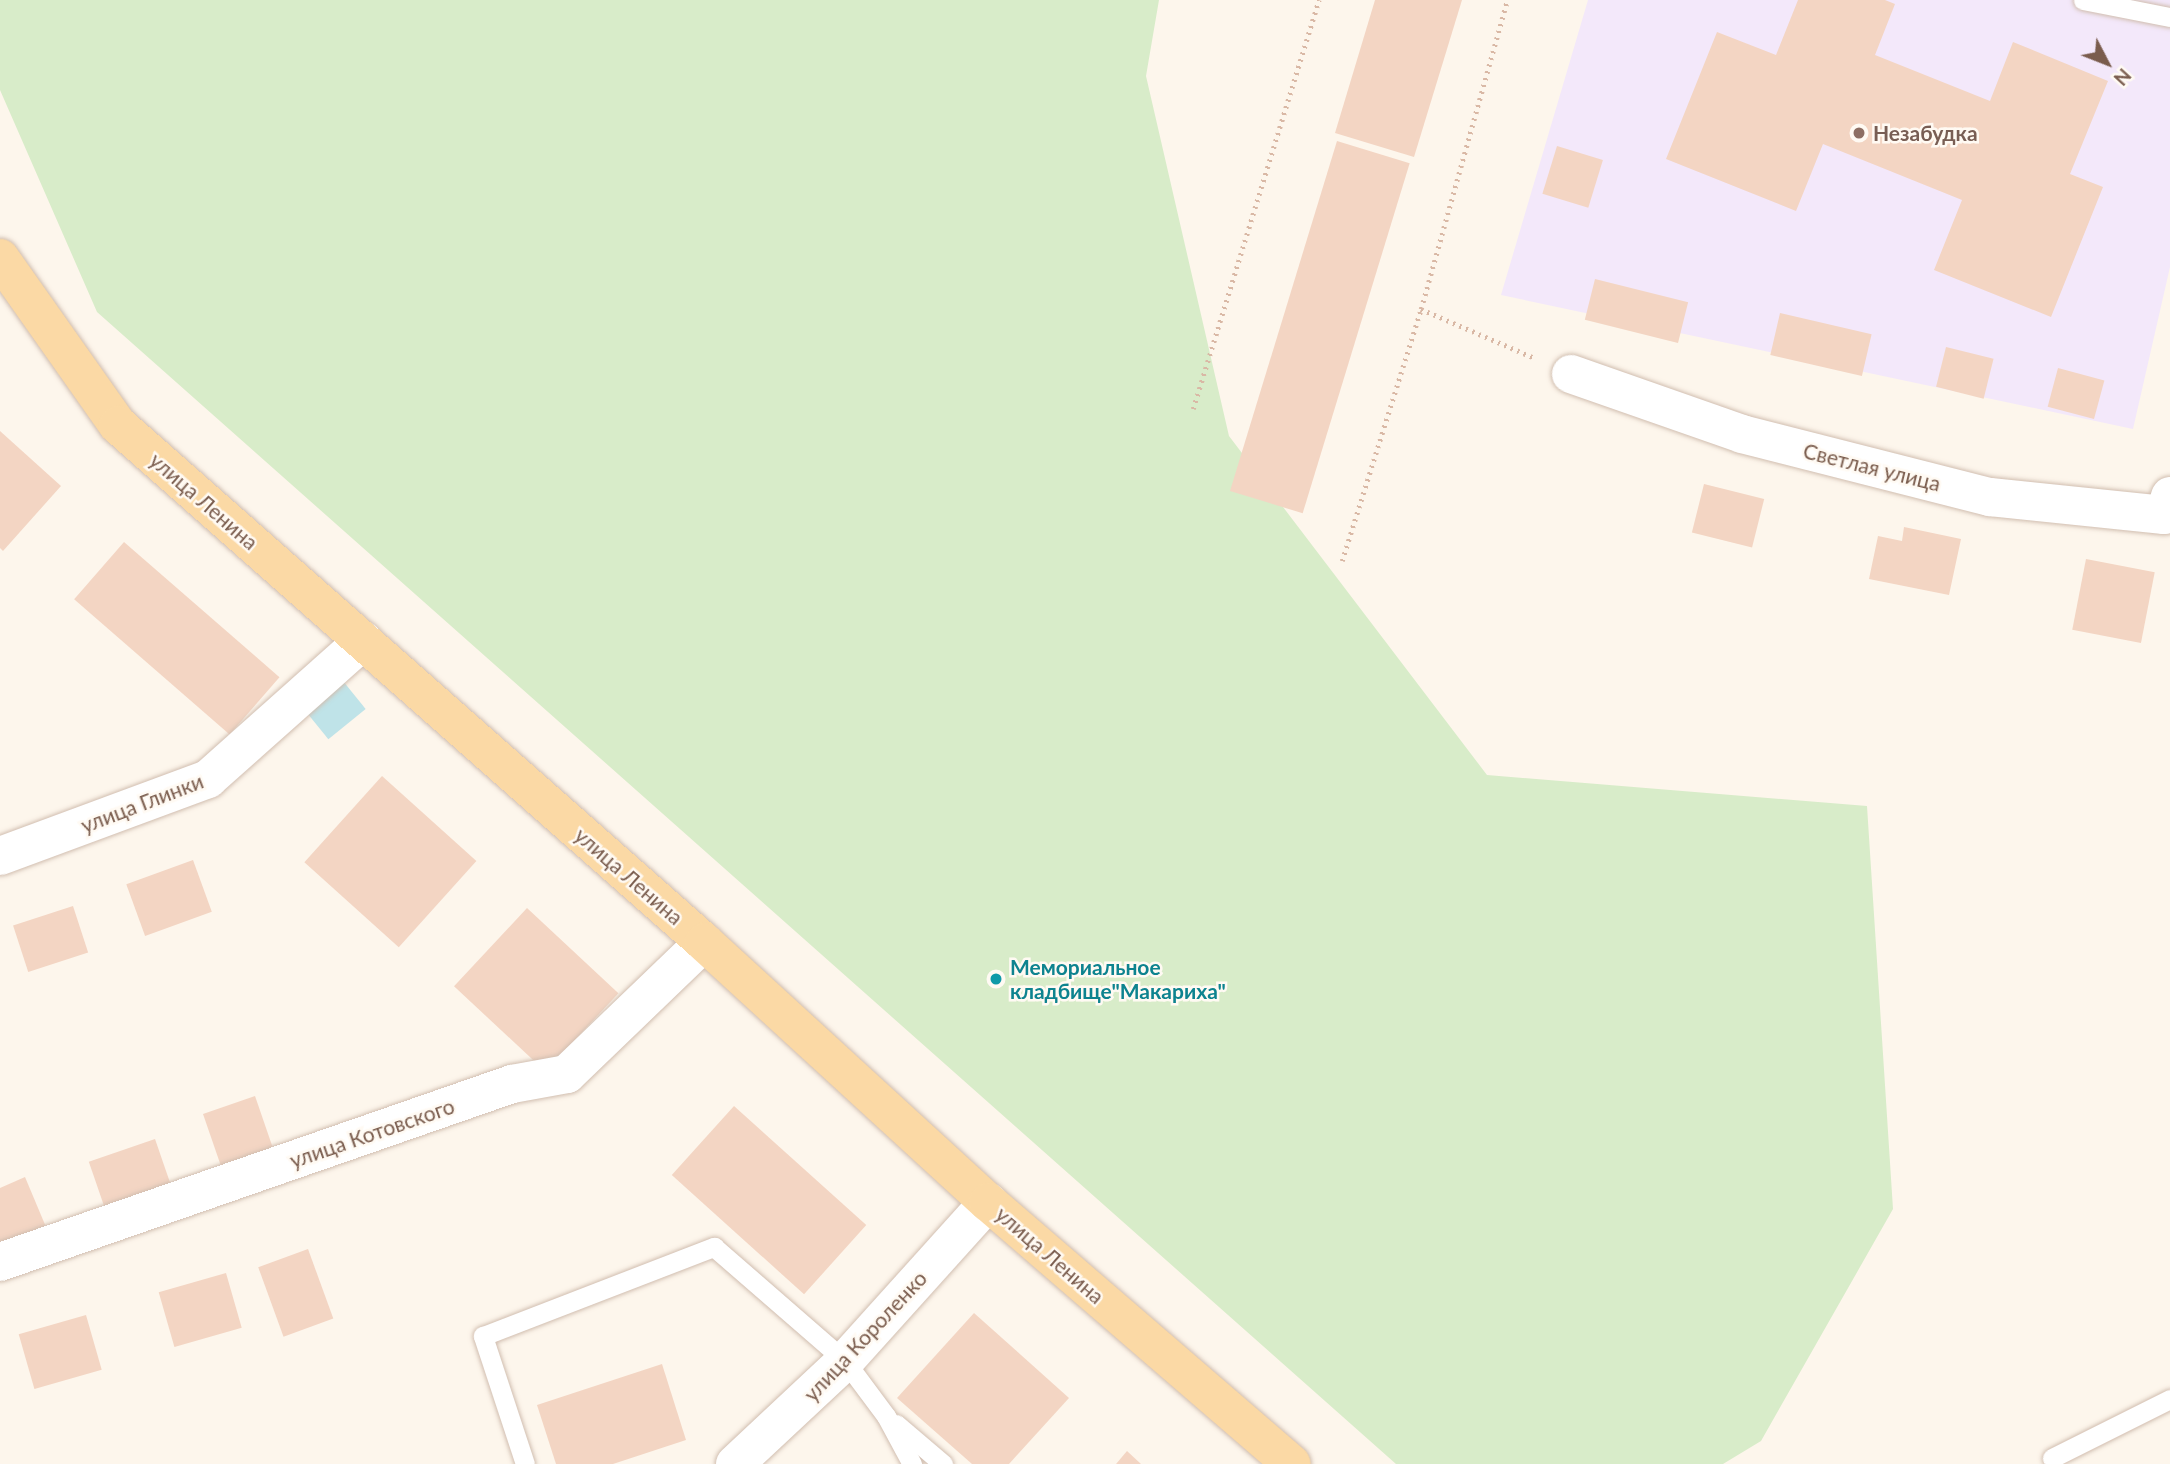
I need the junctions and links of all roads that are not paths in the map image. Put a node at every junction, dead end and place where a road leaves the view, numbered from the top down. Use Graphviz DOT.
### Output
graph roads {
  1 [pos="2083,0"];
  2 [pos="2170,17"];
  3 [pos="0,258"];
  4 [pos="1571,374"];
  5 [pos="2170,496"];
  6 [pos="363,641"];
  7 [pos="0,856"];
  8 [pos="704,942"];
  9 [pos="988,1202"];
  10 [pos="0,1262"];
  11 [pos="845,1361"];
  12 [pos="2170,1399"];
  13 [pos="887,1416"];
  14 [pos="2052,1458"];
  15 [pos="525,1464"];
  16 [pos="735,1464"];
  17 [pos="912,1464"];
  18 [pos="943,1464"];
  19 [pos="1292,1464"];
  1 -- 2 [label="lane"];
  3 -- 6 [label="main road, улица Ленина"];
  4 -- 5 [label="street, Светлая улица"];
  6 -- 7 [label="street, улица Глинки"];
  6 -- 8 [label="main road, улица Ленина"];
  8 -- 9 [label="main road, улица Ленина"];
  8 -- 10 [label="street, улица Котовского"];
  9 -- 11 [label="street, улица Короленко"];
  9 -- 19 [label="main road, улица Ленина"];
  11 -- 13 [label="lane"];
  11 -- 15 [label="lane"];
  11 -- 16 [label="street, улица Короленко"];
  12 -- 14 [label="lane"];
  13 -- 17 [label="lane"];
  13 -- 18 [label="lane"];
}
